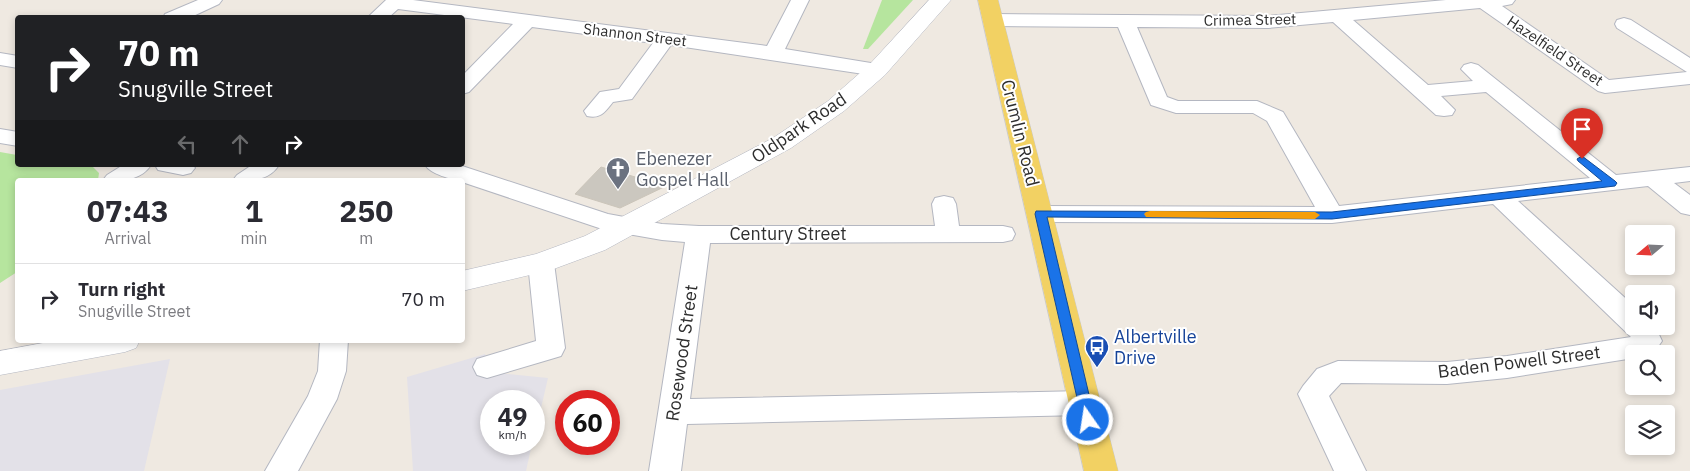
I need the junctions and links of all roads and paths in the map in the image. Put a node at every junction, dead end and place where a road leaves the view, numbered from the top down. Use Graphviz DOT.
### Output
graph roads {
  1 [pos="213,0"];
  2 [pos="800,0"];
  3 [pos="942,0"];
  4 [pos="988,0"];
  5 [pos="1506,0"];
  6 [pos="395,2"];
  7 [pos="1484,2"];
  8 [pos="179,15"];
  9 [pos="380,15"];
  10 [pos="1339,17"];
  11 [pos="993,20"];
  12 [pos="1125,21"];
  13 [pos="526,22"];
  14 [pos="1624,24"];
  15 [pos="666,38"];
  16 [pos="1654,43"];
  17 [pos="1632,46"];
  18 [pos="773,53"];
  19 [pos="0,59"];
  20 [pos="15,62"];
  21 [pos="1690,67"];
  22 [pos="1471,69"];
  23 [pos="877,70"];
  24 [pos="1690,78"];
  25 [pos="465,85"];
  26 [pos="1491,85"];
  27 [pos="1424,92"];
  28 [pos="1444,110"];
  29 [pos="595,111"];
  30 [pos="0,136"];
  31 [pos="15,138"];
  32 [pos="137,167"];
  33 [pos="265,167"];
  34 [pos="442,167"];
  35 [pos="1690,174"];
  36 [pos="118,178"];
  37 [pos="248,178"];
  38 [pos="1652,178"];
  39 [pos="1611,183"];
  40 [pos="1499,197"];
  41 [pos="944,204"];
  42 [pos="1690,208"];
  43 [pos="1040,214"];
  44 [pos="1332,215"];
  45 [pos="628,227"];
  46 [pos="948,234"];
  47 [pos="1002,234"];
  48 [pos="699,235"];
  49 [pos="541,263"];
  50 [pos="465,280"];
  51 [pos="1625,314"];
  52 [pos="1645,335"];
  53 [pos="109,343"];
  54 [pos="334,343"];
  55 [pos="0,363"];
  56 [pos="487,367"];
  57 [pos="1084,403"];
  58 [pos="674,412"];
  59 [pos="281,471"];
  60 [pos="665,471"];
  61 [pos="1101,471"];
  62 [pos="1350,471"];
  1 -- 8 [label="street"];
  2 -- 18 [label="street"];
  3 -- 23 [label="main road, Oldpark Road"];
  4 -- 11 [label="main road, Crumlin Road"];
  5 -- 7 [label="street, Crimea Street"];
  6 -- 9 [label="street"];
  6 -- 13 [label="street, Shannon Street"];
  7 -- 10 [label="street, Crimea Street"];
  7 -- 24 [label="street, Hazelfield Street"];
  10 -- 12 [label="street, Crimea Street"];
  10 -- 27 [label="street"];
  11 -- 12 [label="street, Crimea Street"];
  11 -- 43 [label="main road, Crumlin Road"];
  12 -- 44 [label="street"];
  13 -- 15 [label="street, Shannon Street"];
  13 -- 25 [label="street"];
  14 -- 16 [label="street"];
  15 -- 18 [label="street, Shannon Street"];
  15 -- 29 [label="street"];
  16 -- 17 [label="street"];
  16 -- 21 [label="street"];
  18 -- 23 [label="street, Shannon Street"];
  19 -- 20 [label="street"];
  22 -- 26 [label="street"];
  23 -- 45 [label="main road, Oldpark Road"];
  26 -- 27 [label="street"];
  26 -- 39 [label="street"];
  27 -- 28 [label="street"];
  30 -- 31 [label="street"];
  32 -- 36 [label="street"];
  33 -- 37 [label="street"];
  34 -- 45 [label="street, Century Street"];
  35 -- 38 [label="street"];
  38 -- 39 [label="street"];
  38 -- 42 [label="street"];
  39 -- 40 [label="street"];
  40 -- 44 [label="street"];
  40 -- 51 [label="street"];
  41 -- 46 [label="street"];
  43 -- 44 [label="street"];
  43 -- 57 [label="main road, Crumlin Road"];
  45 -- 48 [label="street, Century Street"];
  45 -- 49 [label="main road, Oldpark Road"];
  46 -- 47 [label="street, Century Street"];
  46 -- 48 [label="street, Century Street"];
  48 -- 58 [label="street, Rosewood Street"];
  49 -- 50 [label="main road, Oldpark Road"];
  49 -- 56 [label="street"];
  52 -- 62 [label="street, Baden Powell Street"];
  53 -- 55 [label="main road"];
  54 -- 59 [label="street"];
  57 -- 58 [label="street"];
  57 -- 61 [label="main road, Crumlin Road"];
  58 -- 60 [label="street, Rosewood Street"];
}
